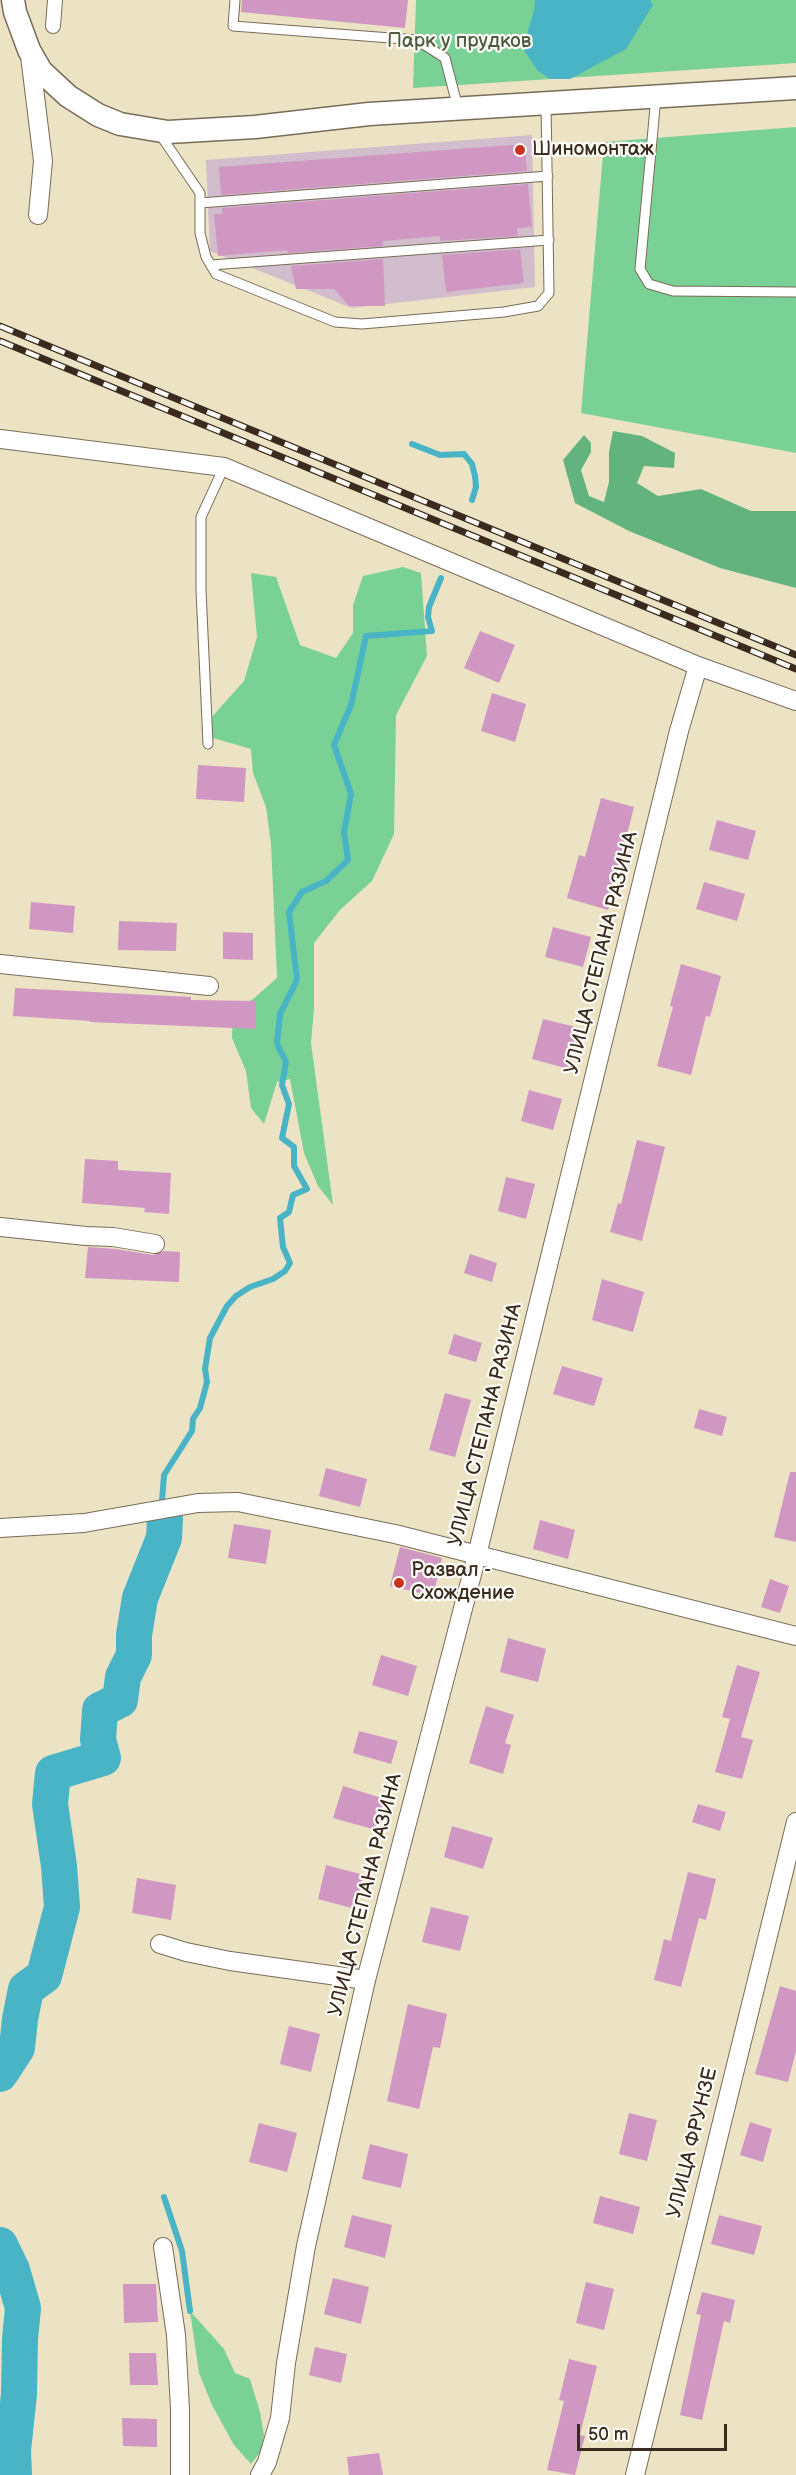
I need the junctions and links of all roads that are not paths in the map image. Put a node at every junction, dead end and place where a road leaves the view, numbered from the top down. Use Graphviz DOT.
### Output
graph roads {
  1 [pos="13,0"];
  2 [pos="55,0"];
  3 [pos="235,0"];
  4 [pos="52,26"];
  5 [pos="29,50"];
  6 [pos="796,88"];
  7 [pos="656,97"];
  8 [pos="546,104"];
  9 [pos="459,109"];
  10 [pos="158,130"];
  11 [pos="548,176"];
  12 [pos="200,203"];
  13 [pos="38,215"];
  14 [pos="549,240"];
  15 [pos="211,265"];
  16 [pos="796,292"];
  17 [pos="0,439"];
  18 [pos="224,467"];
  19 [pos="698,666"];
  20 [pos="796,701"];
  21 [pos="208,744"];
  22 [pos="0,964"];
  23 [pos="209,986"];
  24 [pos="0,1227"];
  25 [pos="155,1244"];
  26 [pos="0,1528"];
  27 [pos="477,1555"];
  28 [pos="796,1636"];
  29 [pos="796,1822"];
  30 [pos="160,1944"];
  31 [pos="366,1980"];
  32 [pos="163,2247"];
  33 [pos="264,2468"];
  34 [pos="180,2475"];
  35 [pos="635,2475"];
  1 -- 5 [label="street"];
  2 -- 4 [label="street"];
  3 -- 9 [label="lane"];
  5 -- 10 [label="street"];
  5 -- 13 [label="street"];
  6 -- 7 [label="street"];
  7 -- 8 [label="street"];
  7 -- 16 [label="lane"];
  8 -- 9 [label="street"];
  8 -- 11 [label="lane"];
  9 -- 10 [label="street"];
  10 -- 12 [label="lane"];
  11 -- 12 [label="lane"];
  11 -- 14 [label="lane"];
  12 -- 15 [label="lane"];
  14 -- 15 [label="lane"];
  14 -- 15 [label="lane"];
  17 -- 18 [label="street"];
  18 -- 19 [label="street"];
  18 -- 21 [label="lane"];
  19 -- 20 [label="street"];
  19 -- 27 [label="street, УЛИЦА СТЕПАНА РАЗИНА"];
  22 -- 23 [label="street"];
  24 -- 25 [label="street"];
  26 -- 27 [label="street"];
  27 -- 28 [label="street"];
  27 -- 31 [label="street, УЛИЦА СТЕПАНА РАЗИНА"];
  29 -- 35 [label="street, УЛИЦА ФРУНЗЕ"];
  30 -- 31 [label="street"];
  31 -- 33 [label="street, УЛИЦА СТЕПАНА РАЗИНА"];
  32 -- 34 [label="street"];
}
